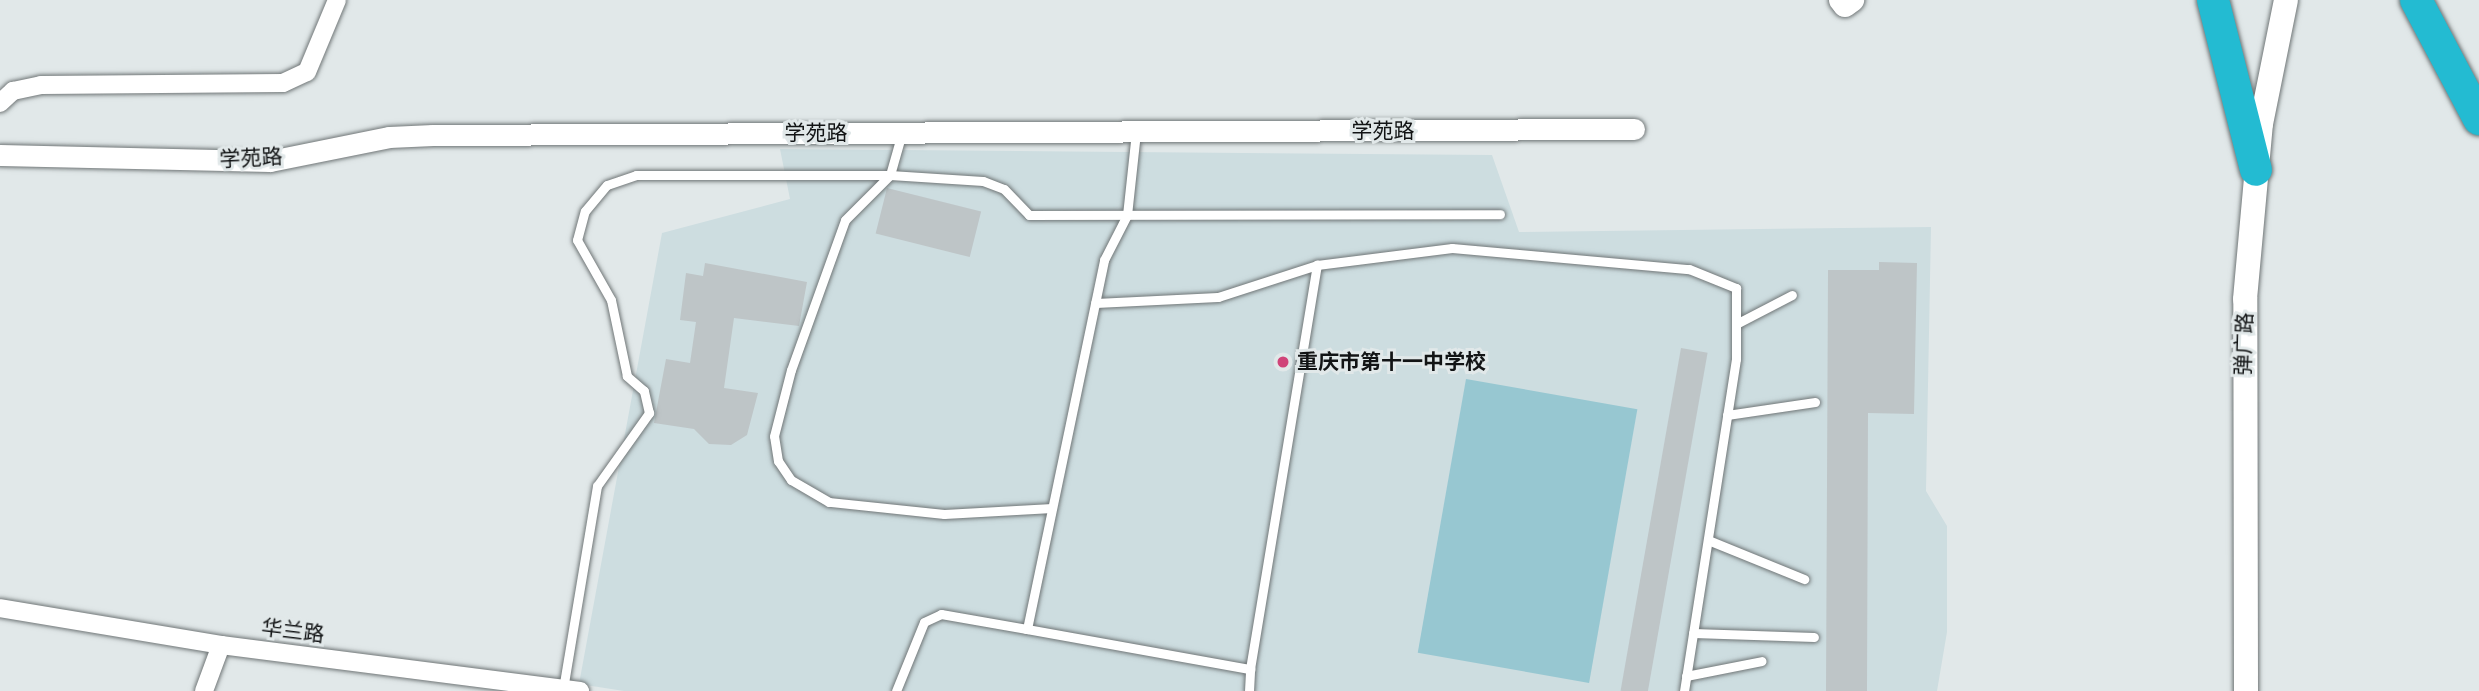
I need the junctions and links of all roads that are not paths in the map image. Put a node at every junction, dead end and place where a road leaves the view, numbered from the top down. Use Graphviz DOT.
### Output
graph roads {
  1 [pos="337,0"];
  2 [pos="2213,0"];
  3 [pos="2286,0"];
  4 [pos="2416,0"];
  5 [pos="0,103"];
  6 [pos="2479,119"];
  7 [pos="1634,129"];
  8 [pos="1136,132"];
  9 [pos="902,133"];
  10 [pos="0,155"];
  11 [pos="2256,170"];
  12 [pos="890,175"];
  13 [pos="1500,214"];
  14 [pos="1127,215"];
  15 [pos="1317,265"];
  16 [pos="1792,295"];
  17 [pos="1095,303"];
  18 [pos="1736,324"];
  19 [pos="1815,402"];
  20 [pos="1727,415"];
  21 [pos="1052,508"];
  22 [pos="1708,540"];
  23 [pos="1804,579"];
  24 [pos="0,608"];
  25 [pos="1027,629"];
  26 [pos="1693,633"];
  27 [pos="1814,637"];
  28 [pos="221,645"];
  29 [pos="1762,661"];
  30 [pos="1250,669"];
  31 [pos="1686,676"];
  32 [pos="572,690"];
  33 [pos="204,691"];
  34 [pos="896,691"];
  35 [pos="1249,691"];
  36 [pos="1684,691"];
  37 [pos="2246,691"];
  1 -- 5 [label="street"];
  2 -- 11 [label="highway"];
  3 -- 11 [label="main road, 弹广路"];
  4 -- 6 [label="highway"];
  7 -- 8 [label="street, 学苑路"];
  8 -- 9 [label="street, 学苑路"];
  8 -- 14 [label="lane"];
  9 -- 10 [label="street, 学苑路"];
  9 -- 12 [label="lane"];
  11 -- 37 [label="main road, 弹广路"];
  12 -- 14 [label="lane"];
  12 -- 21 [label="lane"];
  12 -- 32 [label="lane"];
  13 -- 14 [label="lane"];
  14 -- 17 [label="lane"];
  15 -- 17 [label="lane"];
  15 -- 18 [label="lane"];
  15 -- 30 [label="lane"];
  16 -- 18 [label="lane"];
  17 -- 21 [label="lane"];
  18 -- 20 [label="lane"];
  19 -- 20 [label="lane"];
  20 -- 22 [label="lane"];
  21 -- 25 [label="lane"];
  22 -- 23 [label="lane"];
  22 -- 26 [label="lane"];
  24 -- 28 [label="street, 华兰路"];
  25 -- 30 [label="lane"];
  25 -- 34 [label="lane"];
  26 -- 27 [label="lane"];
  26 -- 31 [label="lane"];
  28 -- 32 [label="street, 华兰路"];
  28 -- 33 [label="street"];
  29 -- 31 [label="lane"];
  30 -- 35 [label="lane"];
  31 -- 36 [label="lane"];
}
